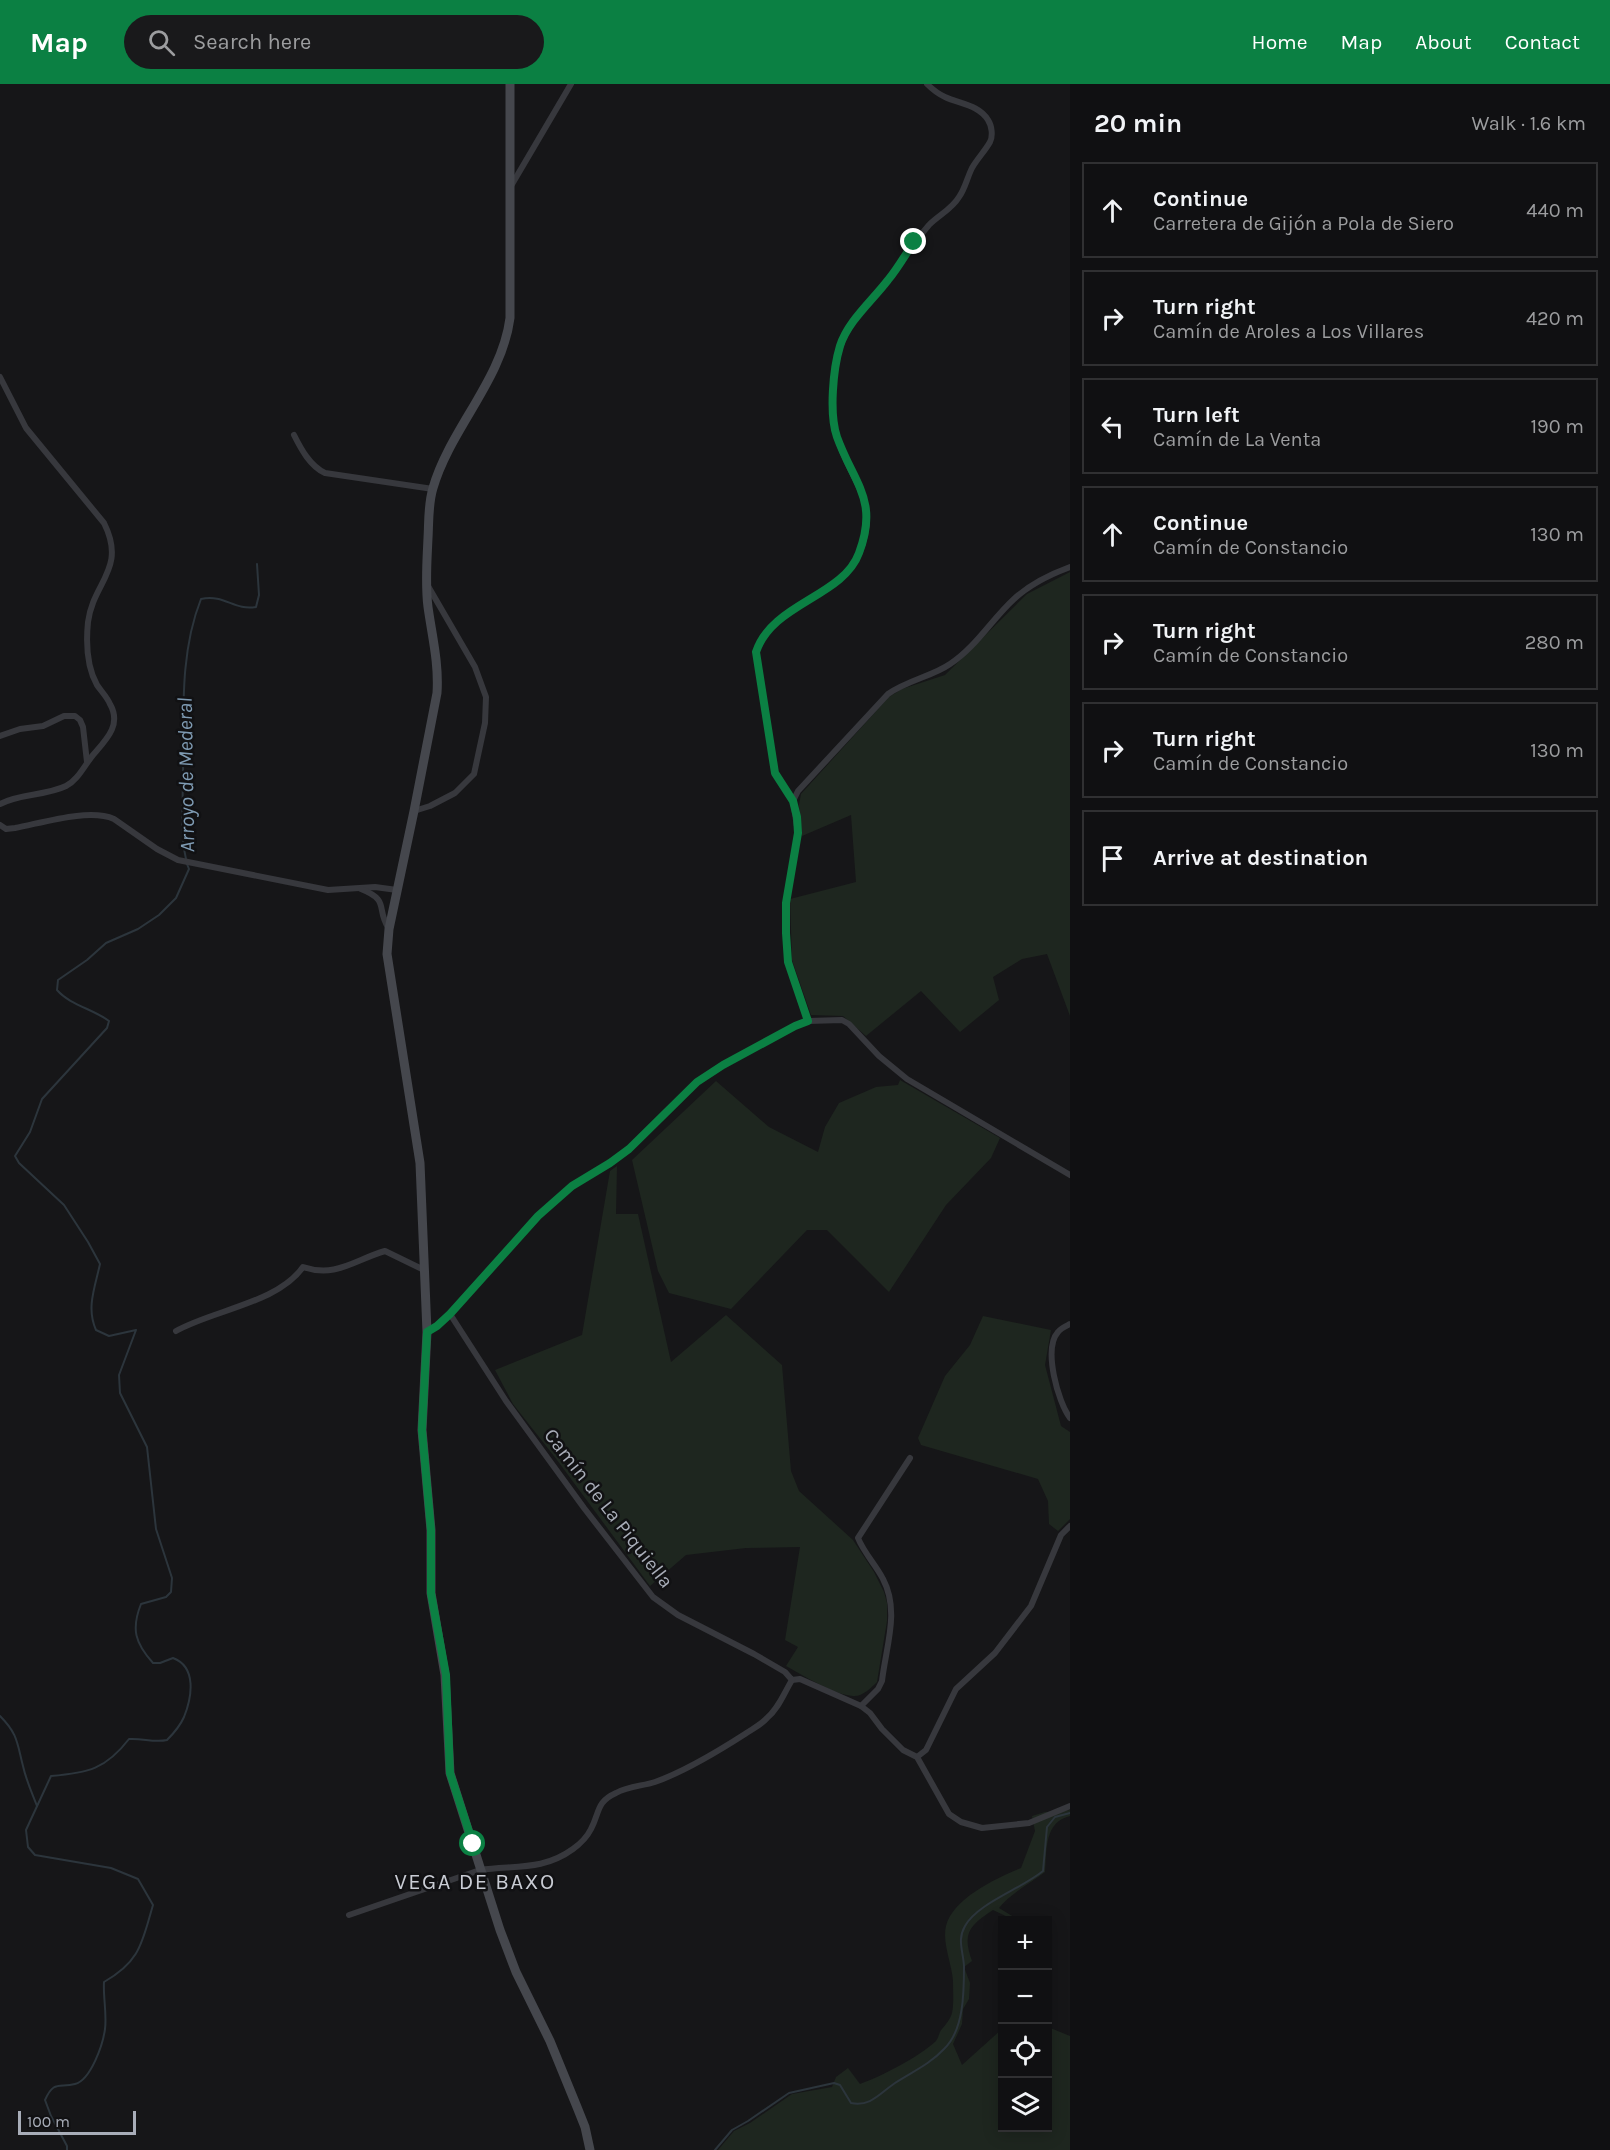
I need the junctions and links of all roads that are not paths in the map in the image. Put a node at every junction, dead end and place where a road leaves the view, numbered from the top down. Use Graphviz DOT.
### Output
graph roads {
  1 [pos="510,84"];
  2 [pos="571,84"];
  3 [pos="927,84"];
  4 [pos="512,186"];
  5 [pos="0,377"];
  6 [pos="294,435"];
  7 [pos="432,489"];
  8 [pos="1070,567"];
  9 [pos="426,583"];
  10 [pos="0,736"];
  11 [pos="87,762"];
  12 [pos="793,801"];
  13 [pos="0,804"];
  14 [pos="414,811"];
  15 [pos="0,825"];
  16 [pos="358,888"];
  17 [pos="396,894"];
  18 [pos="380,899"];
  19 [pos="388,929"];
  20 [pos="808,1021"];
  21 [pos="1070,1175"];
  22 [pos="424,1270"];
  23 [pos="450,1314"];
  24 [pos="1070,1324"];
  25 [pos="176,1331"];
  26 [pos="427,1332"];
  27 [pos="1070,1418"];
  28 [pos="910,1458"];
  29 [pos="1070,1526"];
  30 [pos="792,1680"];
  31 [pos="861,1706"];
  32 [pos="916,1757"];
  33 [pos="1070,1806"];
  34 [pos="480,1870"];
  35 [pos="349,1915"];
  36 [pos="590,2150"];
  1 -- 4 [label="street"];
  2 -- 4 [label="street"];
  3 -- 12 [label="street"];
  4 -- 7 [label="street"];
  5 -- 11 [label="street"];
  6 -- 7 [label="street"];
  7 -- 9 [label="street"];
  8 -- 12 [label="street"];
  9 -- 14 [label="street"];
  9 -- 14 [label="street"];
  10 -- 11 [label="street"];
  11 -- 13 [label="street"];
  12 -- 20 [label="street"];
  14 -- 17 [label="street"];
  15 -- 16 [label="street"];
  16 -- 17 [label="street"];
  16 -- 18 [label="street"];
  17 -- 18 [label="street"];
  17 -- 19 [label="street"];
  18 -- 19 [label="street"];
  19 -- 22 [label="street"];
  20 -- 21 [label="street"];
  20 -- 23 [label="street"];
  22 -- 25 [label="street"];
  22 -- 26 [label="street"];
  23 -- 26 [label="street"];
  23 -- 30 [label="street, Camín de La Piquiella"];
  24 -- 27 [label="street"];
  26 -- 34 [label="street"];
  28 -- 31 [label="street"];
  29 -- 32 [label="street"];
  30 -- 31 [label="street, Camín de La Piquiella"];
  30 -- 34 [label="street"];
  31 -- 32 [label="street, Camín de La Piquiella"];
  32 -- 33 [label="street, Camín de La Piquiella"];
  34 -- 35 [label="street"];
  34 -- 36 [label="street"];
}
